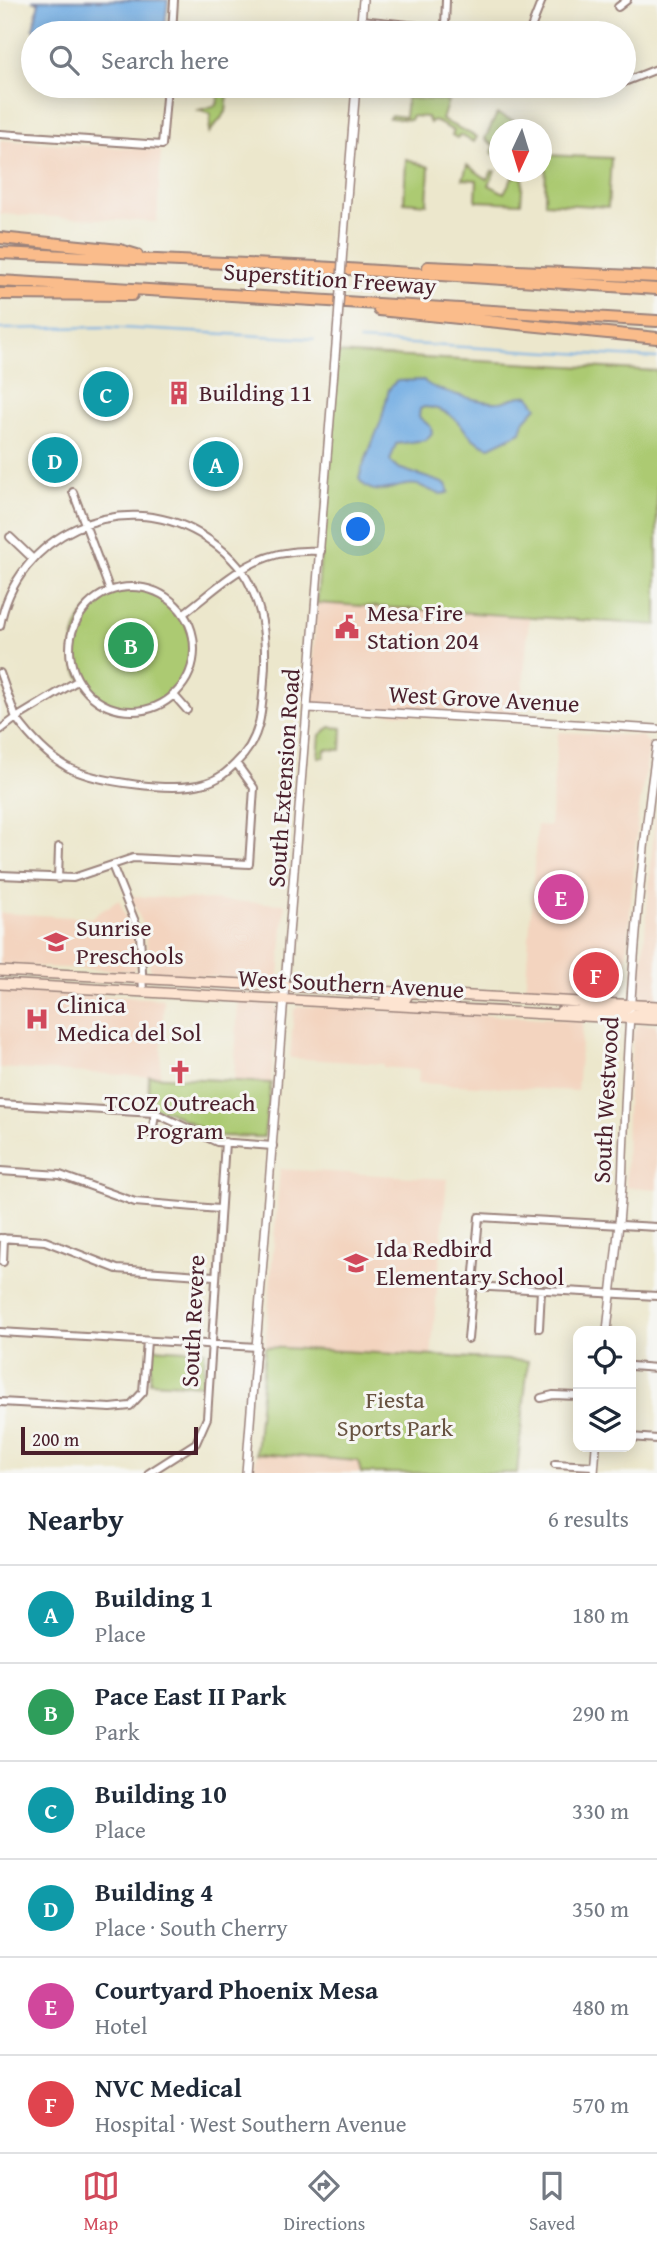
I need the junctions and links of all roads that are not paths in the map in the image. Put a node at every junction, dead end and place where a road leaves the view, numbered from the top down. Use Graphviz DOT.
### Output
graph roads {
  1 [pos="174,0"];
  2 [pos="363,0"];
  3 [pos="446,0"];
  4 [pos="542,0"];
  5 [pos="627,0"];
  6 [pos="618,7"];
  7 [pos="361,20"];
  8 [pos="173,21"];
  9 [pos="373,21"];
  10 [pos="445,21"];
  11 [pos="534,21"];
  12 [pos="657,69"];
  13 [pos="636,77"];
  14 [pos="166,98"];
  15 [pos="355,98"];
  16 [pos="0,134"];
  17 [pos="0,238"];
  18 [pos="0,253"];
  19 [pos="156,261"];
  20 [pos="317,267"];
  21 [pos="657,277"];
  22 [pos="0,281"];
  23 [pos="657,289"];
  24 [pos="0,294"];
  25 [pos="250,295"];
  26 [pos="314,300"];
  27 [pos="657,321"];
  28 [pos="657,338"];
  29 [pos="73,492"];
  30 [pos="85,523"];
  31 [pos="10,537"];
  32 [pos="321,551"];
  33 [pos="32,558"];
  34 [pos="241,570"];
  35 [pos="110,591"];
  36 [pos="183,614"];
  37 [pos="0,626"];
  38 [pos="0,673"];
  39 [pos="78,681"];
  40 [pos="173,694"];
  41 [pos="309,708"];
  42 [pos="187,710"];
  43 [pos="16,718"];
  44 [pos="657,729"];
  45 [pos="0,730"];
  46 [pos="657,745"];
  47 [pos="236,763"];
  48 [pos="60,847"];
  49 [pos="112,865"];
  50 [pos="0,875"];
  51 [pos="58,879"];
  52 [pos="0,971"];
  53 [pos="144,979"];
  54 [pos="0,984"];
  55 [pos="287,986"];
  56 [pos="143,992"];
  57 [pos="409,993"];
  58 [pos="496,997"];
  59 [pos="286,1000"];
  60 [pos="354,1003"];
  61 [pos="630,1005"];
  62 [pos="657,1006"];
  63 [pos="496,1011"];
  64 [pos="657,1012"];
  65 [pos="551,1014"];
  66 [pos="629,1018"];
  67 [pos="657,1020"];
  68 [pos="0,1104"];
  69 [pos="155,1113"];
  70 [pos="152,1135"];
  71 [pos="225,1142"];
  72 [pos="273,1146"];
  73 [pos="0,1171"];
  74 [pos="219,1209"];
  75 [pos="617,1225"];
  76 [pos="657,1227"];
  77 [pos="2,1238"];
  78 [pos="4,1262"];
  79 [pos="214,1276"];
  80 [pos="471,1286"];
  81 [pos="541,1290"];
  82 [pos="611,1294"];
  83 [pos="657,1296"];
  84 [pos="608,1326"];
  85 [pos="539,1328"];
  86 [pos="0,1332"];
  87 [pos="468,1339"];
  88 [pos="147,1341"];
  89 [pos="212,1343"];
  90 [pos="257,1347"];
  91 [pos="636,1366"];
  92 [pos="657,1368"];
  93 [pos="573,1396"];
  94 [pos="541,1398"];
  95 [pos="0,1402"];
  96 [pos="636,1437"];
  97 [pos="657,1439"];
  98 [pos="196,1443"];
  99 [pos="202,1450"];
  100 [pos="596,1452"];
  101 [pos="555,1464"];
  102 [pos="594,1470"];
  103 [pos="147,1472"];
  104 [pos="246,1473"];
  1 -- 8 [label="street"];
  2 -- 7 [label="street"];
  3 -- 10 [label="street"];
  4 -- 11 [label="street"];
  5 -- 6 [label="street"];
  7 -- 9 [label="street"];
  12 -- 13 [label="street"];
  14 -- 16 [label="street"];
  15 -- 32 [label="street, South Extension Road, bridge"];
  17 -- 19 [label="highway"];
  18 -- 19 [label="highway, Superstition Freeway"];
  19 -- 20 [label="highway, Superstition Freeway"];
  20 -- 21 [label="highway"];
  20 -- 23 [label="highway, Superstition Freeway"];
  22 -- 25 [label="highway, Superstition Freeway"];
  24 -- 25 [label="highway"];
  25 -- 26 [label="highway, Superstition Freeway"];
  26 -- 27 [label="highway, Superstition Freeway"];
  26 -- 28 [label="highway"];
  29 -- 30 [label="street"];
  30 -- 33 [label="street"];
  30 -- 34 [label="street"];
  30 -- 35 [label="street"];
  31 -- 33 [label="street"];
  32 -- 34 [label="street"];
  32 -- 41 [label="street, South Extension Road"];
  33 -- 37 [label="street"];
  34 -- 36 [label="street"];
  34 -- 47 [label="street"];
  35 -- 36 [label="street"];
  35 -- 39 [label="street"];
  36 -- 40 [label="street"];
  38 -- 43 [label="street"];
  39 -- 40 [label="street"];
  39 -- 43 [label="street"];
  40 -- 42 [label="street"];
  41 -- 44 [label="street, West Grove Avenue"];
  41 -- 55 [label="street, South Extension Road"];
  43 -- 45 [label="street"];
  43 -- 47 [label="street"];
  46 -- 61 [label="street, South Westwood"];
  47 -- 49 [label="street"];
  48 -- 51 [label="street"];
  49 -- 51 [label="street"];
  49 -- 53 [label="street"];
  50 -- 51 [label="street"];
  52 -- 53 [label="main road, West Southern Avenue"];
  53 -- 55 [label="main road, West Southern Avenue"];
  53 -- 56 [label="street"];
  54 -- 56 [label="main road, West Southern Avenue"];
  55 -- 57 [label="main road, West Southern Avenue"];
  55 -- 59 [label="street, South Extension Road"];
  56 -- 59 [label="main road, West Southern Avenue"];
  57 -- 58 [label="main road, West Southern Avenue"];
  57 -- 60 [label="main road"];
  58 -- 61 [label="main road, West Southern Avenue"];
  58 -- 63 [label="main road"];
  59 -- 60 [label="main road, West Southern Avenue"];
  59 -- 72 [label="street, South Extension Road"];
  60 -- 63 [label="main road, West Southern Avenue"];
  61 -- 62 [label="main road, West Southern Avenue"];
  61 -- 65 [label="main road"];
  61 -- 66 [label="street, South Westwood"];
  63 -- 65 [label="main road, West Southern Avenue"];
  64 -- 66 [label="main road"];
  65 -- 66 [label="main road, West Southern Avenue"];
  66 -- 67 [label="main road, West Southern Avenue"];
  66 -- 75 [label="street, South Westwood"];
  68 -- 69 [label="street"];
  69 -- 70 [label="street"];
  69 -- 71 [label="street"];
  71 -- 72 [label="street"];
  71 -- 74 [label="street, South Revere"];
  72 -- 90 [label="street, South Extension Road"];
  73 -- 74 [label="street"];
  74 -- 79 [label="street, South Revere"];
  75 -- 76 [label="street"];
  75 -- 80 [label="street"];
  75 -- 82 [label="street, South Westwood"];
  77 -- 78 [label="street"];
  77 -- 79 [label="street"];
  79 -- 89 [label="street, South Revere"];
  80 -- 81 [label="street"];
  80 -- 87 [label="street"];
  81 -- 82 [label="street"];
  81 -- 85 [label="street"];
  82 -- 83 [label="street"];
  82 -- 84 [label="street, South Westwood"];
  86 -- 88 [label="street"];
  88 -- 89 [label="street"];
  88 -- 95 [label="street"];
  89 -- 90 [label="street"];
  89 -- 98 [label="street, South Revere"];
  90 -- 104 [label="street, South Extension Road"];
  91 -- 92 [label="street"];
  93 -- 94 [label="street"];
  96 -- 97 [label="street"];
  98 -- 99 [label="street"];
  98 -- 103 [label="street"];
  100 -- 102 [label="street"];
  101 -- 102 [label="street"];
}
